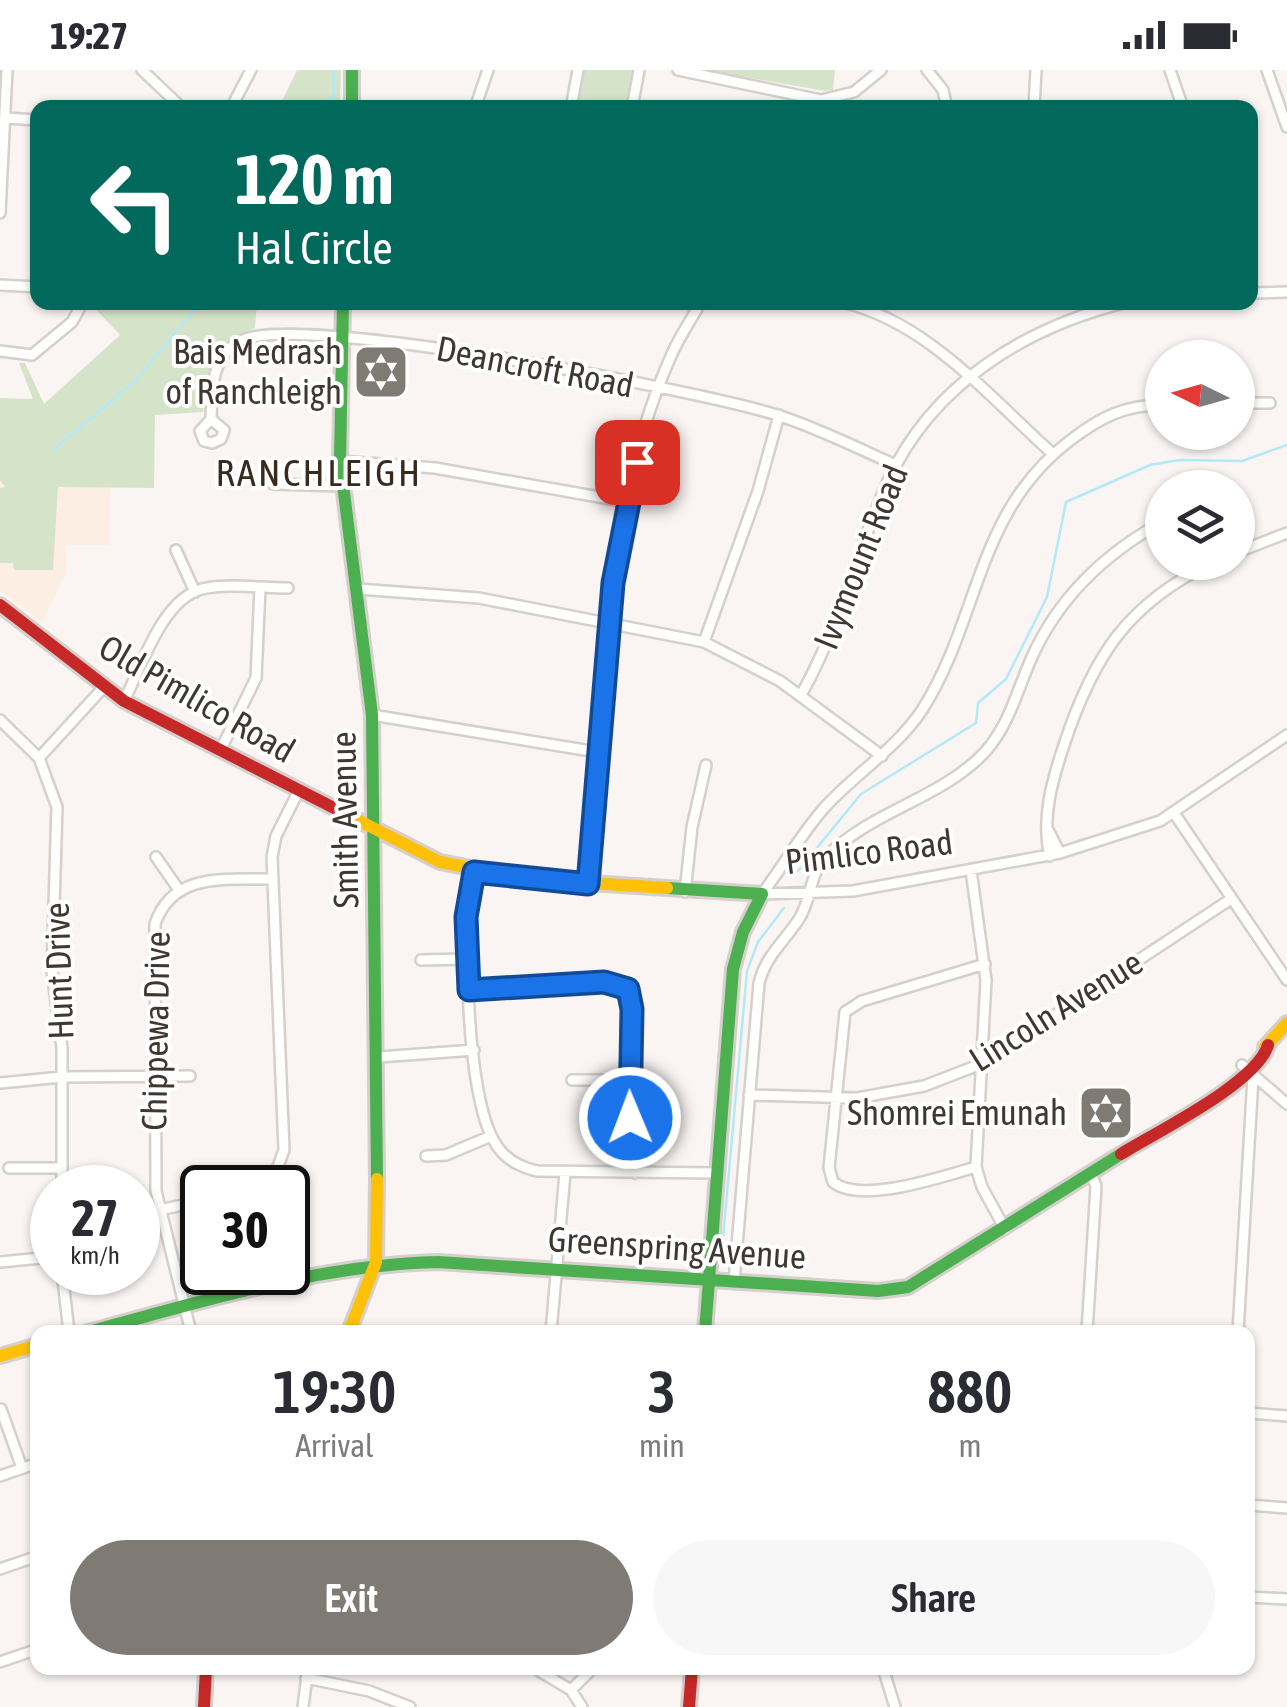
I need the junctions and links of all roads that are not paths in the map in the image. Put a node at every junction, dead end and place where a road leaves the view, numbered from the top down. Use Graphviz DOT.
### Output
graph roads {
  1 [pos="6,70"];
  2 [pos="142,70"];
  3 [pos="250,70"];
  4 [pos="352,70"];
  5 [pos="488,70"];
  6 [pos="578,70"];
  7 [pos="639,70"];
  8 [pos="678,70"];
  9 [pos="881,70"];
  10 [pos="927,70"];
  11 [pos="1036,70"];
  12 [pos="1170,70"];
  13 [pos="1267,70"];
  14 [pos="174,100"];
  15 [pos="235,100"];
  16 [pos="352,100"];
  17 [pos="478,100"];
  18 [pos="572,100"];
  19 [pos="633,100"];
  20 [pos="945,100"];
  21 [pos="1034,100"];
  22 [pos="1178,100"];
  23 [pos="5,118"];
  24 [pos="30,120"];
  25 [pos="1287,127"];
  26 [pos="1,153"];
  27 [pos="0,214"];
  28 [pos="0,285"];
  29 [pos="30,287"];
  30 [pos="1287,292"];
  31 [pos="1258,293"];
  32 [pos="79,310"];
  33 [pos="344,310"];
  34 [pos="696,310"];
  35 [pos="865,310"];
  36 [pos="1106,310"];
  37 [pos="342,338"];
  38 [pos="0,351"];
  39 [pos="967,377"];
  40 [pos="658,390"];
  41 [pos="1255,403"];
  42 [pos="1270,403"];
  43 [pos="1145,408"];
  44 [pos="779,415"];
  45 [pos="211,419"];
  46 [pos="1052,454"];
  47 [pos="340,460"];
  48 [pos="896,465"];
  49 [pos="273,484"];
  50 [pos="343,486"];
  51 [pos="627,502"];
  52 [pos="1145,533"];
  53 [pos="1287,533"];
  54 [pos="1255,545"];
  55 [pos="176,550"];
  56 [pos="1184,580"];
  57 [pos="260,588"];
  58 [pos="288,588"];
  59 [pos="358,589"];
  60 [pos="195,592"];
  61 [pos="0,604"];
  62 [pos="609,622"];
  63 [pos="704,642"];
  64 [pos="104,688"];
  65 [pos="800,695"];
  66 [pos="124,701"];
  67 [pos="372,714"];
  68 [pos="0,720"];
  69 [pos="1287,735"];
  70 [pos="220,751"];
  71 [pos="598,752"];
  72 [pos="882,756"];
  73 [pos="39,758"];
  74 [pos="706,765"];
  75 [pos="298,792"];
  76 [pos="1174,813"];
  77 [pos="375,830"];
  78 [pos="1055,855"];
  79 [pos="156,857"];
  80 [pos="971,870"];
  81 [pos="474,872"];
  82 [pos="273,878"];
  83 [pos="588,884"];
  84 [pos="179,890"];
  85 [pos="685,892"];
  86 [pos="809,892"];
  87 [pos="762,894"];
  88 [pos="1231,899"];
  89 [pos="467,959"];
  90 [pos="421,960"];
  91 [pos="985,964"];
  92 [pos="1287,980"];
  93 [pos="469,990"];
  94 [pos="1287,1023"];
  95 [pos="474,1050"];
  96 [pos="379,1057"];
  97 [pos="981,1064"];
  98 [pos="1248,1071"];
  99 [pos="154,1076"];
  100 [pos="190,1076"];
  101 [pos="62,1077"];
  102 [pos="572,1080"];
  103 [pos="628,1080"];
  104 [pos="0,1083"];
  105 [pos="749,1095"];
  106 [pos="836,1100"];
  107 [pos="1287,1104"];
  108 [pos="491,1136"];
  109 [pos="426,1156"];
  110 [pos="62,1165"];
  111 [pos="157,1165"];
  112 [pos="278,1165"];
  113 [pos="976,1167"];
  114 [pos="9,1168"];
  115 [pos="30,1168"];
  116 [pos="564,1173"];
  117 [pos="635,1173"];
  118 [pos="715,1173"];
  119 [pos="1091,1174"];
  120 [pos="160,1214"];
  121 [pos="1005,1229"];
  122 [pos="30,1260"];
  123 [pos="0,1262"];
  124 [pos="376,1262"];
  125 [pos="558,1271"];
  126 [pos="706,1280"];
  127 [pos="734,1282"];
  128 [pos="65,1295"];
  129 [pos="184,1308"];
  130 [pos="68,1325"];
  131 [pos="116,1325"];
  132 [pos="189,1325"];
  133 [pos="352,1325"];
  134 [pos="552,1325"];
  135 [pos="705,1325"];
  136 [pos="1087,1325"];
  137 [pos="1238,1325"];
  138 [pos="30,1348"];
  139 [pos="0,1356"];
  140 [pos="2,1409"];
  141 [pos="1255,1414"];
  142 [pos="1287,1416"];
  143 [pos="30,1466"];
  144 [pos="22,1468"];
  145 [pos="0,1476"];
  146 [pos="1255,1506"];
  147 [pos="1287,1508"];
  148 [pos="30,1559"];
  149 [pos="0,1569"];
  150 [pos="1255,1597"];
  151 [pos="1287,1599"];
  152 [pos="30,1652"];
  153 [pos="0,1662"];
  154 [pos="206,1675"];
  155 [pos="308,1675"];
  156 [pos="315,1675"];
  157 [pos="545,1675"];
  158 [pos="586,1675"];
  159 [pos="691,1675"];
  160 [pos="885,1675"];
  161 [pos="570,1690"];
  162 [pos="204,1707"];
  163 [pos="303,1707"];
  164 [pos="410,1707"];
  165 [pos="582,1707"];
  166 [pos="688,1707"];
  167 [pos="895,1707"];
  1 -- 23 [label="street"];
  2 -- 14 [label="street"];
  3 -- 15 [label="street"];
  4 -- 16 [label="main road"];
  5 -- 17 [label="street"];
  6 -- 18 [label="street"];
  7 -- 19 [label="street"];
  8 -- 9 [label="street"];
  10 -- 20 [label="street"];
  11 -- 21 [label="street"];
  12 -- 22 [label="street"];
  13 -- 25 [label="street"];
  23 -- 24 [label="street"];
  23 -- 26 [label="street"];
  26 -- 27 [label="street"];
  28 -- 29 [label="street"];
  30 -- 31 [label="street"];
  32 -- 38 [label="street"];
  33 -- 37 [label="main road, Smith Avenue"];
  34 -- 40 [label="street"];
  35 -- 39 [label="street"];
  36 -- 39 [label="street, Ivymount Road"];
  37 -- 40 [label="street, Deancroft Road"];
  37 -- 45 [label="street, Deancroft Road"];
  37 -- 47 [label="main road, Smith Avenue"];
  39 -- 46 [label="street"];
  39 -- 48 [label="street, Ivymount Road"];
  40 -- 44 [label="street, Deancroft Road"];
  40 -- 51 [label="street"];
  41 -- 42 [label="street"];
  43 -- 46 [label="street"];
  44 -- 48 [label="street, Deancroft Road"];
  44 -- 63 [label="street"];
  46 -- 72 [label="street"];
  47 -- 50 [label="main road, Smith Avenue"];
  47 -- 51 [label="street"];
  48 -- 65 [label="street, Ivymount Road"];
  49 -- 50 [label="street"];
  50 -- 59 [label="main road, Smith Avenue"];
  51 -- 62 [label="street"];
  52 -- 86 [label="street"];
  53 -- 54 [label="street"];
  55 -- 60 [label="street"];
  56 -- 78 [label="street"];
  57 -- 58 [label="street"];
  57 -- 60 [label="street"];
  57 -- 70 [label="street"];
  59 -- 62 [label="street"];
  59 -- 67 [label="main road, Smith Avenue"];
  60 -- 66 [label="street"];
  61 -- 64 [label="main road, Old Pimlico Road"];
  62 -- 63 [label="street"];
  62 -- 71 [label="street"];
  63 -- 65 [label="street"];
  64 -- 66 [label="main road, Old Pimlico Road"];
  64 -- 73 [label="street"];
  65 -- 72 [label="street"];
  66 -- 70 [label="main road, Old Pimlico Road"];
  67 -- 71 [label="street"];
  67 -- 77 [label="main road, Smith Avenue"];
  68 -- 73 [label="street"];
  69 -- 76 [label="street, Pimlico Road"];
  70 -- 75 [label="main road, Old Pimlico Road"];
  71 -- 83 [label="street"];
  72 -- 87 [label="street"];
  73 -- 101 [label="street, Hunt Drive"];
  74 -- 85 [label="street"];
  75 -- 77 [label="main road, Old Pimlico Road"];
  75 -- 82 [label="street"];
  76 -- 78 [label="street, Pimlico Road"];
  76 -- 88 [label="street"];
  77 -- 81 [label="main road, Pimlico Road"];
  77 -- 96 [label="main road, Smith Avenue"];
  78 -- 80 [label="street, Pimlico Road"];
  79 -- 84 [label="street"];
  80 -- 86 [label="street, Pimlico Road"];
  80 -- 91 [label="street"];
  81 -- 83 [label="main road, Pimlico Road"];
  81 -- 89 [label="street"];
  82 -- 84 [label="street, Chippewa Drive"];
  82 -- 112 [label="street"];
  83 -- 85 [label="main road, Pimlico Road"];
  84 -- 99 [label="street, Chippewa Drive"];
  85 -- 87 [label="main road, Pimlico Road"];
  86 -- 87 [label="street, Pimlico Road"];
  86 -- 105 [label="street"];
  87 -- 118 [label="main road"];
  88 -- 92 [label="street"];
  88 -- 97 [label="street, Lincoln Avenue"];
  89 -- 90 [label="street"];
  89 -- 93 [label="street"];
  91 -- 97 [label="street"];
  91 -- 106 [label="street"];
  93 -- 95 [label="street"];
  93 -- 103 [label="street"];
  94 -- 98 [label="main road, Greenspring Avenue"];
  95 -- 96 [label="street"];
  95 -- 108 [label="street"];
  96 -- 124 [label="main road, Smith Avenue"];
  97 -- 106 [label="street, Lincoln Avenue"];
  97 -- 113 [label="street"];
  98 -- 107 [label="street"];
  98 -- 119 [label="main road, Greenspring Avenue"];
  98 -- 137 [label="street"];
  99 -- 100 [label="street"];
  99 -- 101 [label="street"];
  99 -- 111 [label="street, Chippewa Drive"];
  101 -- 104 [label="street"];
  101 -- 110 [label="street, Hunt Drive"];
  102 -- 103 [label="street"];
  103 -- 117 [label="street"];
  105 -- 106 [label="street, Lincoln Avenue"];
  105 -- 127 [label="street"];
  106 -- 113 [label="street"];
  108 -- 109 [label="street"];
  108 -- 116 [label="street"];
  113 -- 121 [label="street"];
  114 -- 115 [label="street"];
  116 -- 117 [label="street"];
  116 -- 125 [label="street"];
  117 -- 118 [label="street"];
  118 -- 126 [label="main road"];
  119 -- 121 [label="main road, Greenspring Avenue"];
  119 -- 136 [label="street"];
  120 -- 129 [label="street, Chippewa Drive"];
  121 -- 127 [label="main road, Greenspring Avenue"];
  122 -- 123 [label="street"];
  124 -- 125 [label="main road, Greenspring Avenue"];
  124 -- 129 [label="main road, Greenspring Avenue"];
  124 -- 133 [label="main road, Smith Avenue"];
  125 -- 126 [label="main road, Greenspring Avenue"];
  125 -- 134 [label="street"];
  126 -- 127 [label="main road, Greenspring Avenue"];
  126 -- 135 [label="main road"];
  128 -- 130 [label="street"];
  129 -- 131 [label="main road, Greenspring Avenue"];
  129 -- 132 [label="street, Chippewa Drive"];
  138 -- 139 [label="main road"];
  140 -- 144 [label="street"];
  141 -- 142 [label="street"];
  143 -- 144 [label="street"];
  144 -- 145 [label="street"];
  146 -- 147 [label="street"];
  148 -- 149 [label="street"];
  150 -- 151 [label="street"];
  152 -- 153 [label="street"];
  154 -- 162 [label="main road"];
  155 -- 163 [label="street"];
  156 -- 164 [label="street"];
  157 -- 161 [label="street"];
  158 -- 161 [label="street"];
  159 -- 166 [label="main road"];
  160 -- 167 [label="street"];
  161 -- 165 [label="street"];
}
